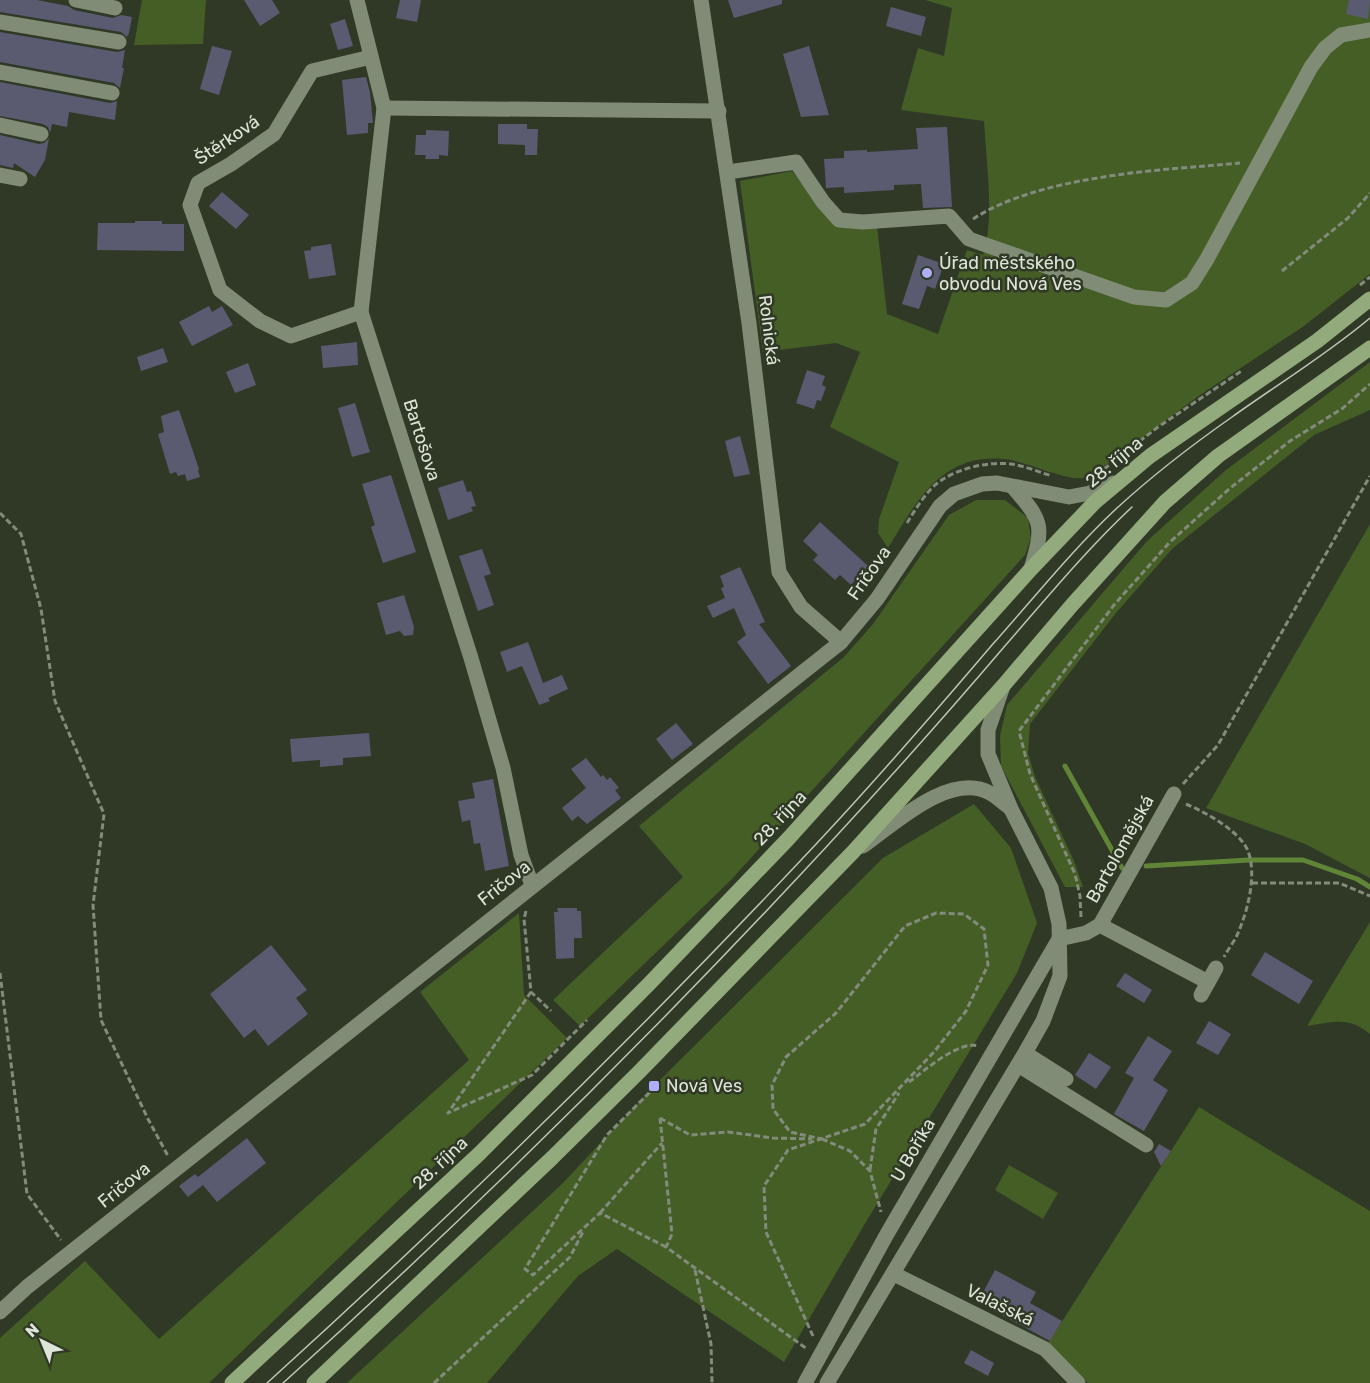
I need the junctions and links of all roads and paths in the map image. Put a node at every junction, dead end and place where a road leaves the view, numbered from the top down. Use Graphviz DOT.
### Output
graph roads {
  1 [pos="76,0"];
  2 [pos="357,0"];
  3 [pos="701,0"];
  4 [pos="115,8"];
  5 [pos="0,22"];
  6 [pos="1370,30"];
  7 [pos="119,42"];
  8 [pos="371,57"];
  9 [pos="0,72"];
  10 [pos="112,93"];
  11 [pos="384,108"];
  12 [pos="719,111"];
  13 [pos="0,125"];
  14 [pos="41,134"];
  15 [pos="1260,161"];
  16 [pos="728,172"];
  17 [pos="0,176"];
  18 [pos="20,179"];
  19 [pos="1370,194"];
  20 [pos="964,234"];
  21 [pos="1282,271"];
  22 [pos="1370,277"];
  23 [pos="1355,289"];
  24 [pos="1370,299"];
  25 [pos="361,312"];
  26 [pos="1370,348"];
  27 [pos="1249,366"];
  28 [pos="1370,384"];
  29 [pos="1101,471"];
  30 [pos="1370,476"];
  31 [pos="1061,479"];
  32 [pos="1119,480"];
  33 [pos="1013,487"];
  34 [pos="0,513"];
  35 [pos="903,530"];
  36 [pos="1031,568"];
  37 [pos="841,642"];
  38 [pos="1003,686"];
  39 [pos="1172,795"];
  40 [pos="1011,809"];
  41 [pos="853,852"];
  42 [pos="1252,883"];
  43 [pos="532,885"];
  44 [pos="1370,896"];
  45 [pos="1081,922"];
  46 [pos="1100,925"];
  47 [pos="1059,939"];
  48 [pos="0,973"];
  49 [pos="1208,982"];
  50 [pos="531,992"];
  51 [pos="551,1011"];
  52 [pos="587,1020"];
  53 [pos="994,1051"];
  54 [pos="1022,1059"];
  55 [pos="1066,1079"];
  56 [pos="904,1085"];
  57 [pos="656,1086"];
  58 [pos="822,1139"];
  59 [pos="662,1143"];
  60 [pos="1146,1145"];
  61 [pos="175,1169"];
  62 [pos="870,1171"];
  63 [pos="600,1213"];
  64 [pos="586,1226"];
  65 [pos="887,1234"];
  66 [pos="61,1240"];
  67 [pos="666,1247"];
  68 [pos="695,1268"];
  69 [pos="894,1274"];
  70 [pos="0,1312"];
  71 [pos="815,1341"];
  72 [pos="819,1358"];
  73 [pos="837,1369"];
  74 [pos="232,1383"];
  75 [pos="314,1383"];
  76 [pos="434,1383"];
  77 [pos="712,1383"];
  78 [pos="805,1383"];
  79 [pos="828,1383"];
  80 [pos="1078,1383"];
  1 -- 4 [label="street"];
  2 -- 8 [label="street, Bartošova"];
  3 -- 12 [label="street, Rolnická"];
  5 -- 7 [label="street"];
  6 -- 15 [label="street"];
  8 -- 11 [label="street, Bartošova"];
  8 -- 25 [label="street, Štěrková"];
  9 -- 10 [label="street"];
  11 -- 12 [label="street"];
  11 -- 25 [label="street, Bartošova"];
  12 -- 16 [label="street, Rolnická"];
  13 -- 14 [label="street"];
  15 -- 20 [label="path"];
  15 -- 20 [label="street"];
  16 -- 20 [label="street"];
  16 -- 37 [label="street, Rolnická"];
  17 -- 18 [label="street"];
  19 -- 21 [label="path"];
  22 -- 23 [label="path"];
  24 -- 32 [label="main road, 28. října"];
  25 -- 43 [label="street, Bartošova"];
  26 -- 38 [label="main road"];
  27 -- 29 [label="path"];
  28 -- 45 [label="path"];
  30 -- 39 [label="path"];
  31 -- 35 [label="path"];
  32 -- 33 [label="street, Fričova"];
  32 -- 36 [label="main road, 28. října"];
  33 -- 36 [label="street"];
  33 -- 37 [label="street, Fričova"];
  34 -- 61 [label="path"];
  36 -- 74 [label="main road, 28. října"];
  37 -- 43 [label="street, Fričova"];
  38 -- 40 [label="street"];
  38 -- 41 [label="main road"];
  39 -- 42 [label="path"];
  39 -- 46 [label="street, Bartolomějská"];
  40 -- 41 [label="street"];
  40 -- 47 [label="street"];
  41 -- 75 [label="main road"];
  42 -- 44 [label="path"];
  42 -- 49 [label="path"];
  43 -- 50 [label="path"];
  43 -- 61 [label="street, Fričova"];
  46 -- 47 [label="street, Bartolomějská"];
  46 -- 49 [label="street, Bartolomějská"];
  47 -- 53 [label="street, U Boříka"];
  47 -- 54 [label="street"];
  48 -- 66 [label="path"];
  50 -- 51 [label="path"];
  50 -- 52 [label="path"];
  53 -- 56 [label="path"];
  53 -- 65 [label="street, U Boříka"];
  54 -- 55 [label="street"];
  54 -- 60 [label="street"];
  54 -- 69 [label="street"];
  56 -- 58 [label="path"];
  56 -- 58 [label="path"];
  56 -- 62 [label="path"];
  57 -- 64 [label="path"];
  58 -- 59 [label="path"];
  58 -- 62 [label="path"];
  58 -- 71 [label="path"];
  59 -- 63 [label="path"];
  59 -- 67 [label="path"];
  61 -- 70 [label="street, Fričova"];
  62 -- 65 [label="path"];
  63 -- 64 [label="path"];
  63 -- 67 [label="path"];
  64 -- 76 [label="path"];
  65 -- 72 [label="street, U Boříka"];
  67 -- 68 [label="path"];
  68 -- 72 [label="path"];
  68 -- 77 [label="path"];
  69 -- 73 [label="street"];
  69 -- 80 [label="street, Valašská"];
  72 -- 73 [label="street"];
  72 -- 78 [label="street, U Boříka"];
  73 -- 79 [label="street"];
}
